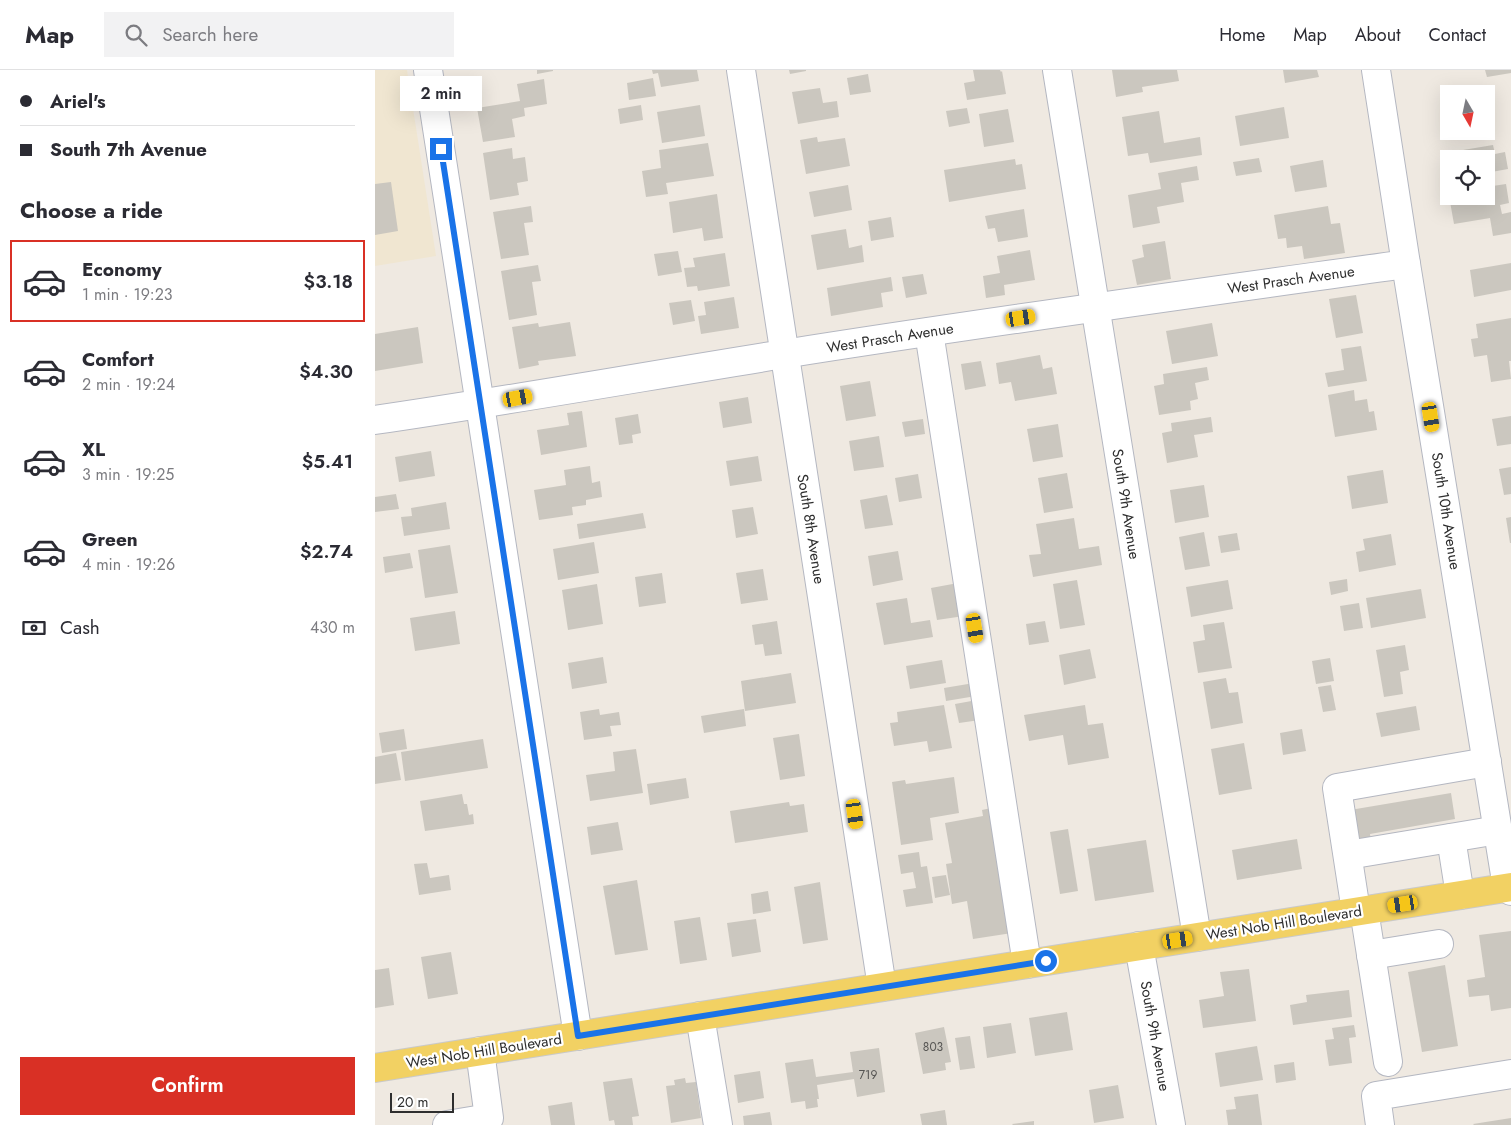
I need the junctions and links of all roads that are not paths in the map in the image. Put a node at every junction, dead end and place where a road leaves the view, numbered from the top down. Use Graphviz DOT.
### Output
graph roads {
  1 [pos="429,70"];
  2 [pos="741,70"];
  3 [pos="1057,70"];
  4 [pos="1376,70"];
  5 [pos="1406,264"];
  6 [pos="1094,307"];
  7 [pos="929,332"];
  8 [pos="784,354"];
  9 [pos="480,404"];
  10 [pos="375,420"];
  11 [pos="1487,762"];
  12 [pos="1498,830"];
  13 [pos="1451,838"];
  14 [pos="1347,855"];
  15 [pos="1510,888"];
  16 [pos="1460,895"];
  17 [pos="1360,911"];
  18 [pos="1197,937"];
  19 [pos="1439,944"];
  20 [pos="1139,946"];
  21 [pos="1371,955"];
  22 [pos="1027,964"];
  23 [pos="882,987"];
  24 [pos="700,1016"];
  25 [pos="578,1036"];
  26 [pos="480,1051"];
  27 [pos="1388,1062"];
  28 [pos="375,1068"];
  29 [pos="1511,1074"];
  30 [pos="447,1125"];
  31 [pos="718,1125"];
  32 [pos="1171,1125"];
  33 [pos="1380,1125"];
  1 -- 9 [label="street"];
  2 -- 8 [label="street, South 8th Avenue"];
  3 -- 6 [label="street, South 9th Avenue"];
  4 -- 5 [label="street, South 10th Avenue"];
  5 -- 6 [label="street, West Prasch Avenue"];
  5 -- 11 [label="street, South 10th Avenue"];
  6 -- 7 [label="street, West Prasch Avenue"];
  6 -- 18 [label="street, South 9th Avenue"];
  7 -- 8 [label="street, West Prasch Avenue"];
  7 -- 22 [label="street"];
  8 -- 9 [label="street, West Prasch Avenue"];
  8 -- 23 [label="street, South 8th Avenue"];
  9 -- 10 [label="street, West Prasch Avenue"];
  9 -- 25 [label="street"];
  11 -- 12 [label="street, South 10th Avenue"];
  11 -- 14 [label="street"];
  12 -- 13 [label="street"];
  12 -- 15 [label="street, South 10th Avenue"];
  13 -- 14 [label="street"];
  13 -- 16 [label="street"];
  14 -- 17 [label="street"];
  15 -- 16 [label="main road, West Nob Hill Boulevard"];
  16 -- 17 [label="main road, West Nob Hill Boulevard"];
  17 -- 18 [label="main road, West Nob Hill Boulevard"];
  17 -- 21 [label="street"];
  18 -- 20 [label="main road, West Nob Hill Boulevard"];
  19 -- 21 [label="street"];
  20 -- 22 [label="main road, West Nob Hill Boulevard"];
  20 -- 32 [label="street, South 9th Avenue"];
  21 -- 27 [label="street"];
  22 -- 23 [label="main road, West Nob Hill Boulevard"];
  23 -- 24 [label="main road, West Nob Hill Boulevard"];
  24 -- 25 [label="main road, West Nob Hill Boulevard"];
  24 -- 31 [label="street"];
  25 -- 26 [label="main road, West Nob Hill Boulevard"];
  26 -- 28 [label="main road, West Nob Hill Boulevard"];
  26 -- 30 [label="street"];
  29 -- 33 [label="street"];
}
